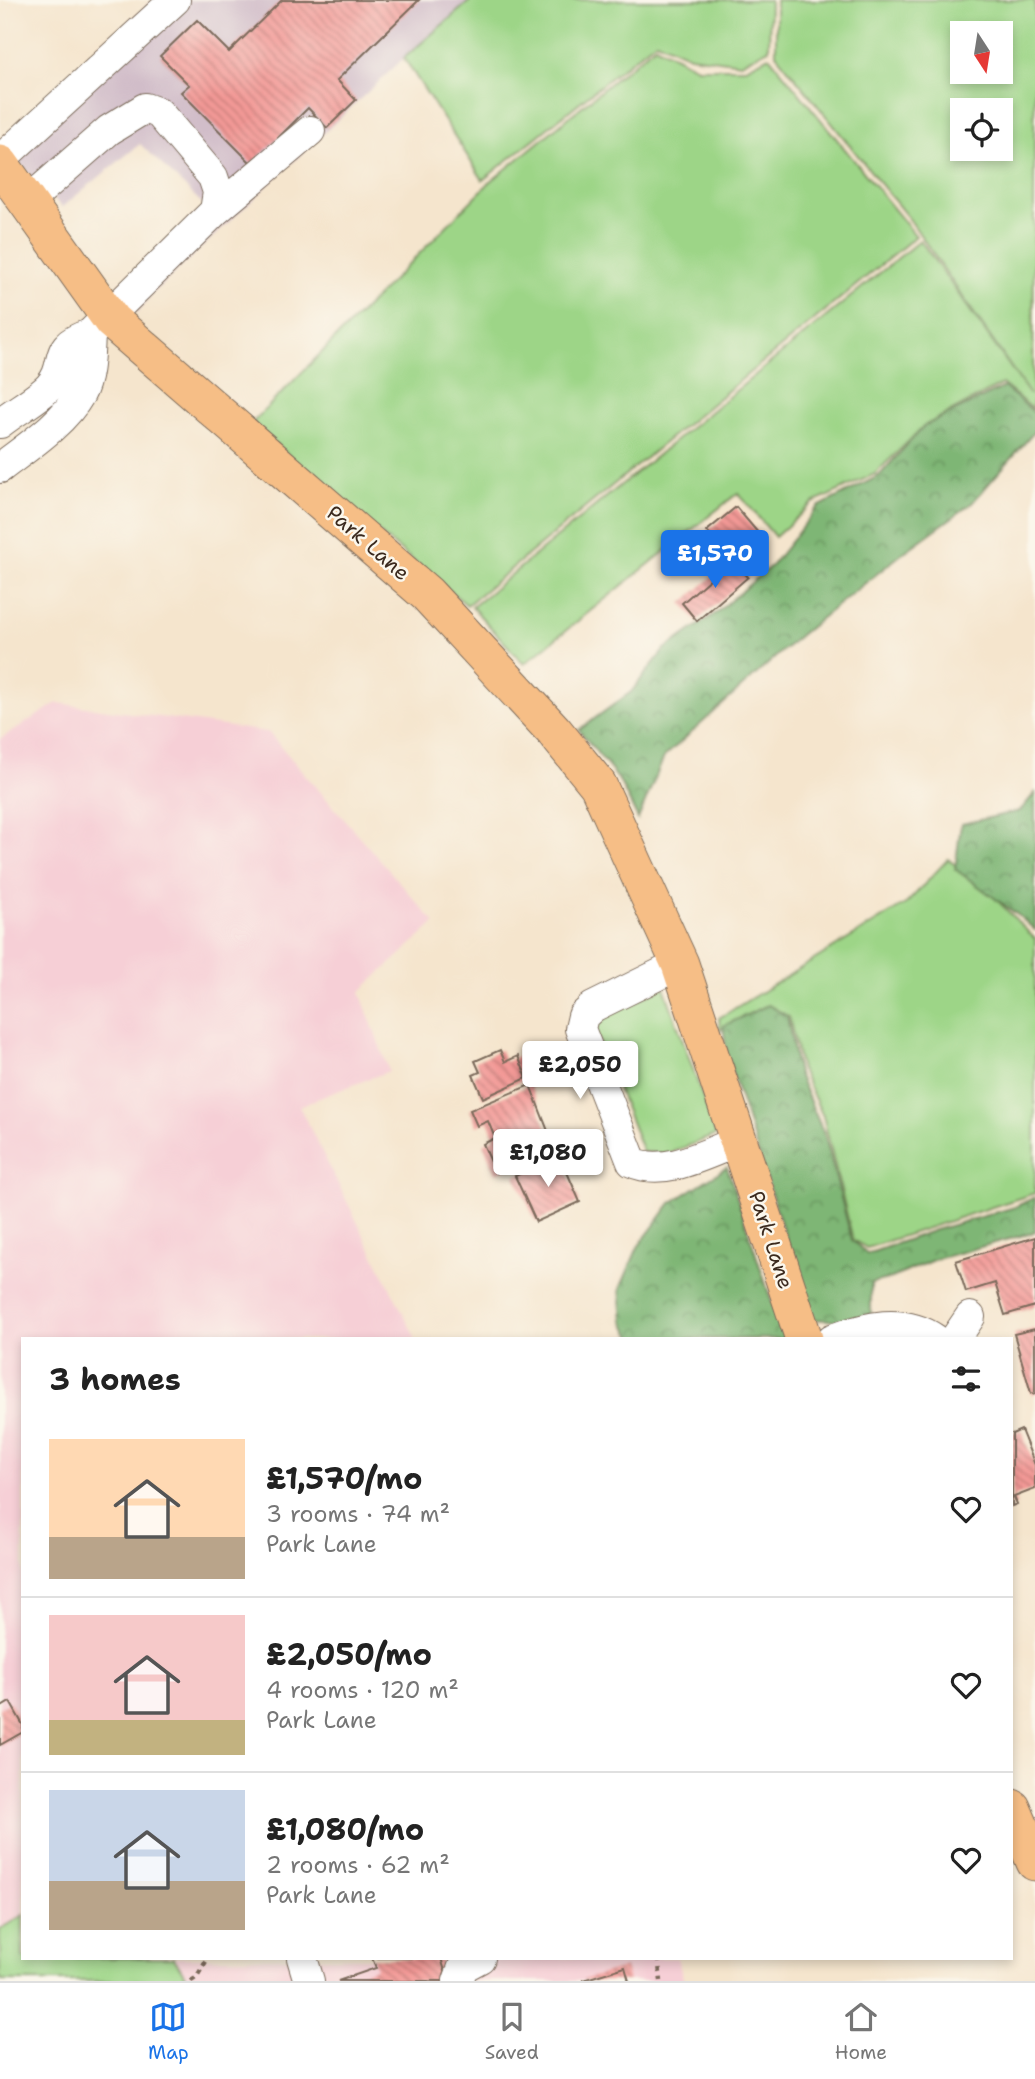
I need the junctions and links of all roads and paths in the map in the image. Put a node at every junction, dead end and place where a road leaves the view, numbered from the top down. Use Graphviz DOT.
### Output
graph roads {
  1 [pos="175,0"];
  2 [pos="310,131"];
  3 [pos="0,162"];
  4 [pos="27,202"];
  5 [pos="215,211"];
  6 [pos="99,325"];
  7 [pos="0,423"];
  8 [pos="0,468"];
  9 [pos="680,964"];
  10 [pos="739,1141"];
  11 [pos="803,1337"];
  12 [pos="838,1337"];
  13 [pos="930,1337"];
  14 [pos="1013,1810"];
  15 [pos="1035,1862"];
  16 [pos="207,1960"];
  17 [pos="303,1960"];
  18 [pos="477,1960"];
  19 [pos="658,1960"];
  20 [pos="191,1981"];
  21 [pos="309,1981"];
  22 [pos="458,1981"];
  23 [pos="661,1981"];
  1 -- 3 [label="street"];
  2 -- 5 [label="street"];
  3 -- 4 [label="main road, Park Lane"];
  4 -- 5 [label="street"];
  4 -- 6 [label="main road, Park Lane"];
  5 -- 6 [label="street"];
  6 -- 7 [label="street"];
  6 -- 8 [label="street"];
  6 -- 9 [label="main road, Park Lane"];
  9 -- 10 [label="main road, Park Lane"];
  9 -- 10 [label="street"];
  10 -- 11 [label="main road, Park Lane"];
  12 -- 13 [label="street"];
  14 -- 15 [label="main road"];
  16 -- 20 [label="path"];
  17 -- 21 [label="street"];
  18 -- 22 [label="street"];
  19 -- 23 [label="path"];
}
